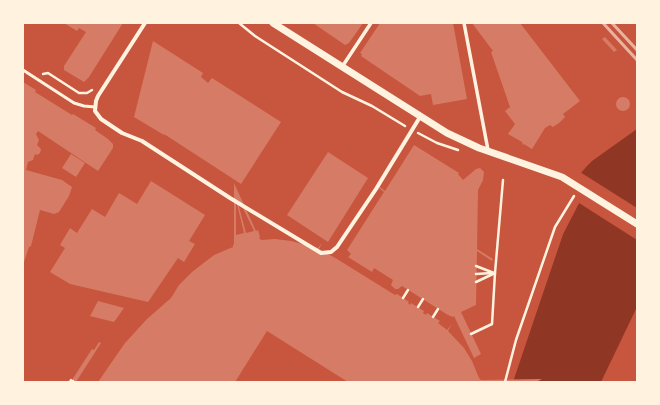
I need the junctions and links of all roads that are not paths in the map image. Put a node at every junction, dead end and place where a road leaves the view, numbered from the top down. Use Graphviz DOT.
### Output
graph roads {
  1 [pos="145,23"];
  2 [pos="272,23"];
  3 [pos="371,23"];
  4 [pos="464,23"];
  5 [pos="342,67"];
  6 [pos="23,70"];
  7 [pos="95,107"];
  8 [pos="420,117"];
  9 [pos="488,151"];
  10 [pos="637,224"];
  1 -- 7 [label="street"];
  2 -- 5 [label="street"];
  3 -- 5 [label="street"];
  4 -- 9 [label="street"];
  5 -- 8 [label="street"];
  6 -- 7 [label="lane"];
  7 -- 8 [label="street"];
  8 -- 9 [label="street"];
  9 -- 10 [label="street"];
}
